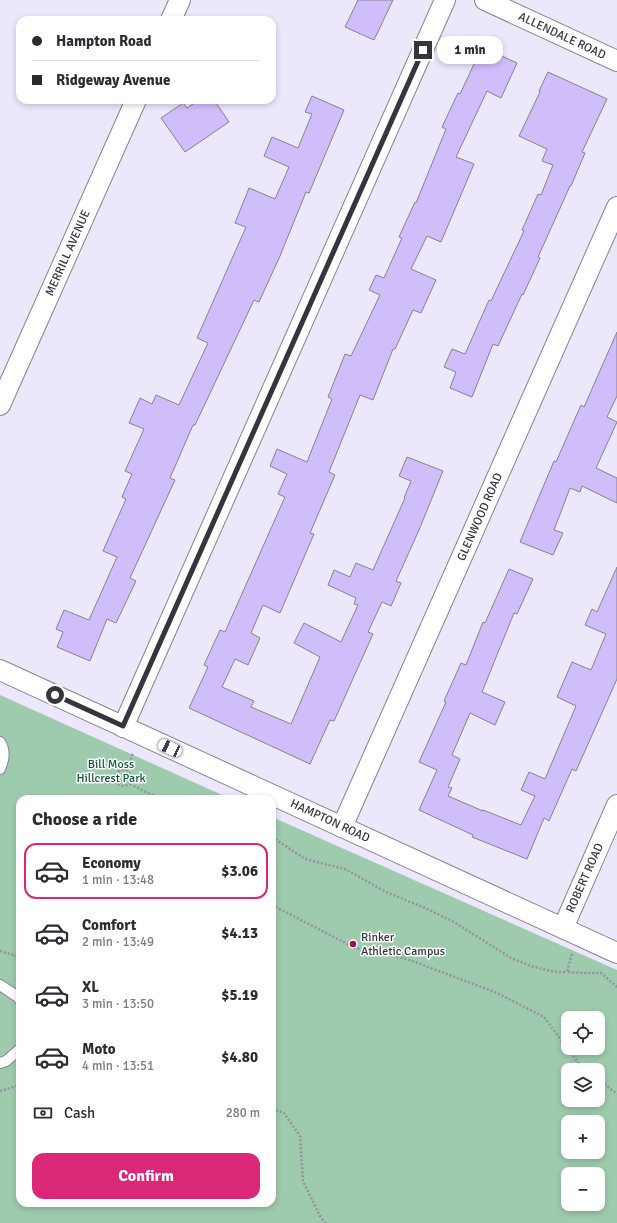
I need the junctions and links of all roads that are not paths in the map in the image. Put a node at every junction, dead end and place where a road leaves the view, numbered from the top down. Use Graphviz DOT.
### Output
graph roads {
  1 [pos="180,0"];
  2 [pos="445,0"];
  3 [pos="484,0"];
  4 [pos="173,16"];
  5 [pos="617,61"];
  6 [pos="134,104"];
  7 [pos="617,207"];
  8 [pos="0,405"];
  9 [pos="0,670"];
  10 [pos="123,726"];
  11 [pos="0,742"];
  12 [pos="0,769"];
  13 [pos="273,795"];
  14 [pos="276,797"];
  15 [pos="617,805"];
  16 [pos="342,827"];
  17 [pos="571,932"];
  18 [pos="617,953"];
  19 [pos="0,985"];
  20 [pos="16,996"];
  21 [pos="16,1052"];
  22 [pos="0,1063"];
  1 -- 4 [label="street"];
  2 -- 10 [label="street"];
  3 -- 5 [label="street, ALLENDALE ROAD"];
  6 -- 8 [label="street, MERRILL AVENUE"];
  7 -- 16 [label="street, GLENWOOD ROAD"];
  9 -- 10 [label="street, HAMPTON ROAD"];
  10 -- 13 [label="street, HAMPTON ROAD"];
  11 -- 12 [label="lane"];
  14 -- 16 [label="street, HAMPTON ROAD"];
  15 -- 17 [label="street, ROBERT ROAD"];
  16 -- 17 [label="street, HAMPTON ROAD"];
  17 -- 18 [label="street, HAMPTON ROAD"];
  19 -- 20 [label="lane"];
  21 -- 22 [label="lane"];
}
